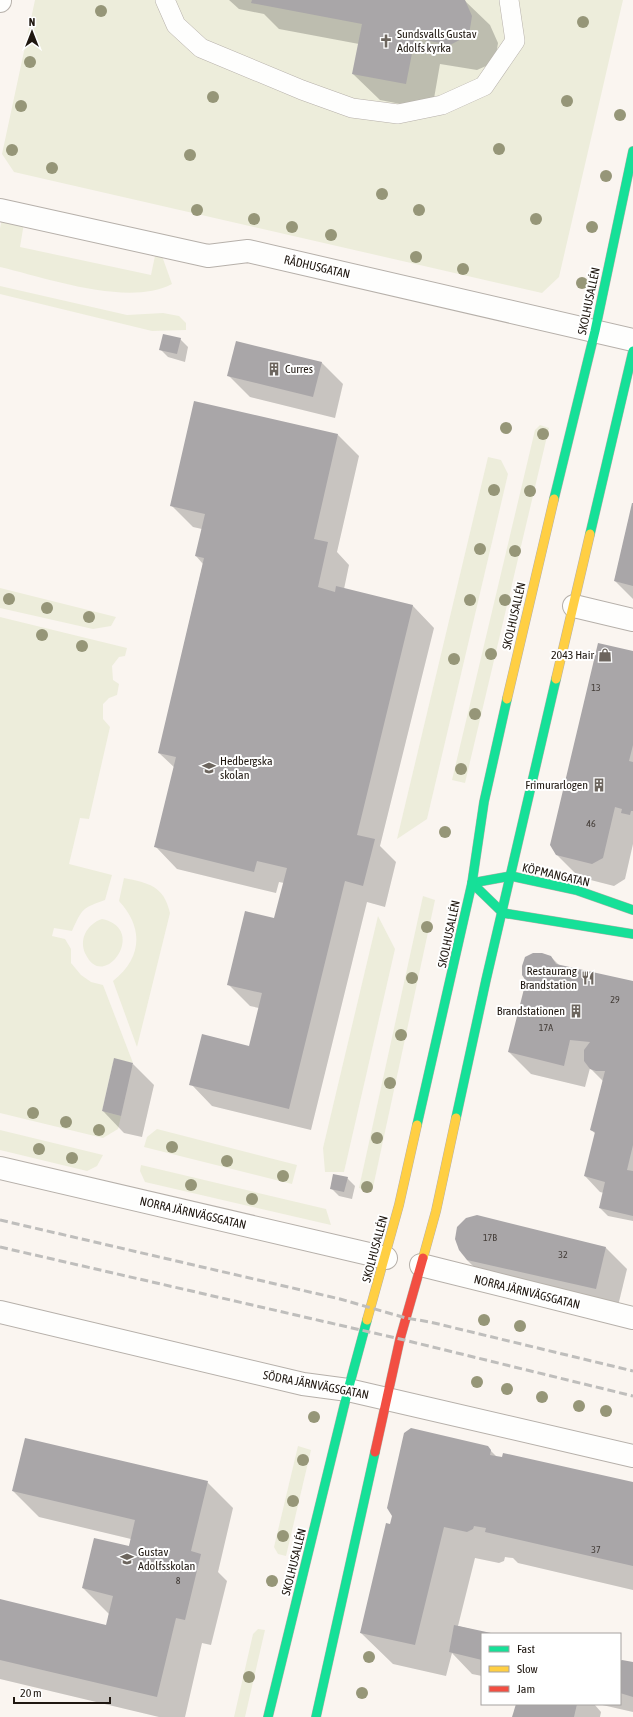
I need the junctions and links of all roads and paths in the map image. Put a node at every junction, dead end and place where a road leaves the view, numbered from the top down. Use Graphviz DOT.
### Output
graph roads {
  1 [pos="164,0"];
  2 [pos="509,0"];
  3 [pos="633,151"];
  4 [pos="0,210"];
  5 [pos="595,331"];
  6 [pos="633,340"];
  7 [pos="633,351"];
  8 [pos="574,606"];
  9 [pos="633,620"];
  10 [pos="511,876"];
  11 [pos="472,883"];
  12 [pos="633,910"];
  13 [pos="502,913"];
  14 [pos="633,934"];
  15 [pos="0,1168"];
  16 [pos="386,1258"];
  17 [pos="421,1265"];
  18 [pos="0,1312"];
  19 [pos="633,1318"];
  20 [pos="348,1390"];
  21 [pos="388,1399"];
  22 [pos="633,1456"];
  23 [pos="268,1717"];
  24 [pos="316,1717"];
  1 -- 2 [label="lane"];
  3 -- 5 [label="main road, SKOLHUSALLÉN"];
  4 -- 5 [label="street, RÅDHUSGATAN"];
  5 -- 6 [label="street, RÅDHUSGATAN"];
  5 -- 11 [label="main road, SKOLHUSALLÉN"];
  7 -- 8 [label="main road"];
  8 -- 9 [label="street"];
  8 -- 10 [label="main road"];
  10 -- 11 [label="main road, KÖPMANGATAN"];
  10 -- 12 [label="main road, KÖPMANGATAN"];
  10 -- 13 [label="main road"];
  11 -- 13 [label="main road"];
  11 -- 16 [label="main road, SKOLHUSALLÉN"];
  13 -- 14 [label="main road"];
  13 -- 17 [label="main road"];
  15 -- 16 [label="street, NORRA JÄRNVÄGSGATAN"];
  16 -- 20 [label="main road, SKOLHUSALLÉN"];
  17 -- 19 [label="street, NORRA JÄRNVÄGSGATAN"];
  17 -- 21 [label="main road"];
  18 -- 20 [label="street, SÖDRA JÄRNVÄGSGATAN"];
  20 -- 21 [label="street, SÖDRA JÄRNVÄGSGATAN"];
  20 -- 23 [label="main road, SKOLHUSALLÉN"];
  21 -- 22 [label="street, SÖDRA JÄRNVÄGSGATAN"];
  21 -- 24 [label="main road"];
}
